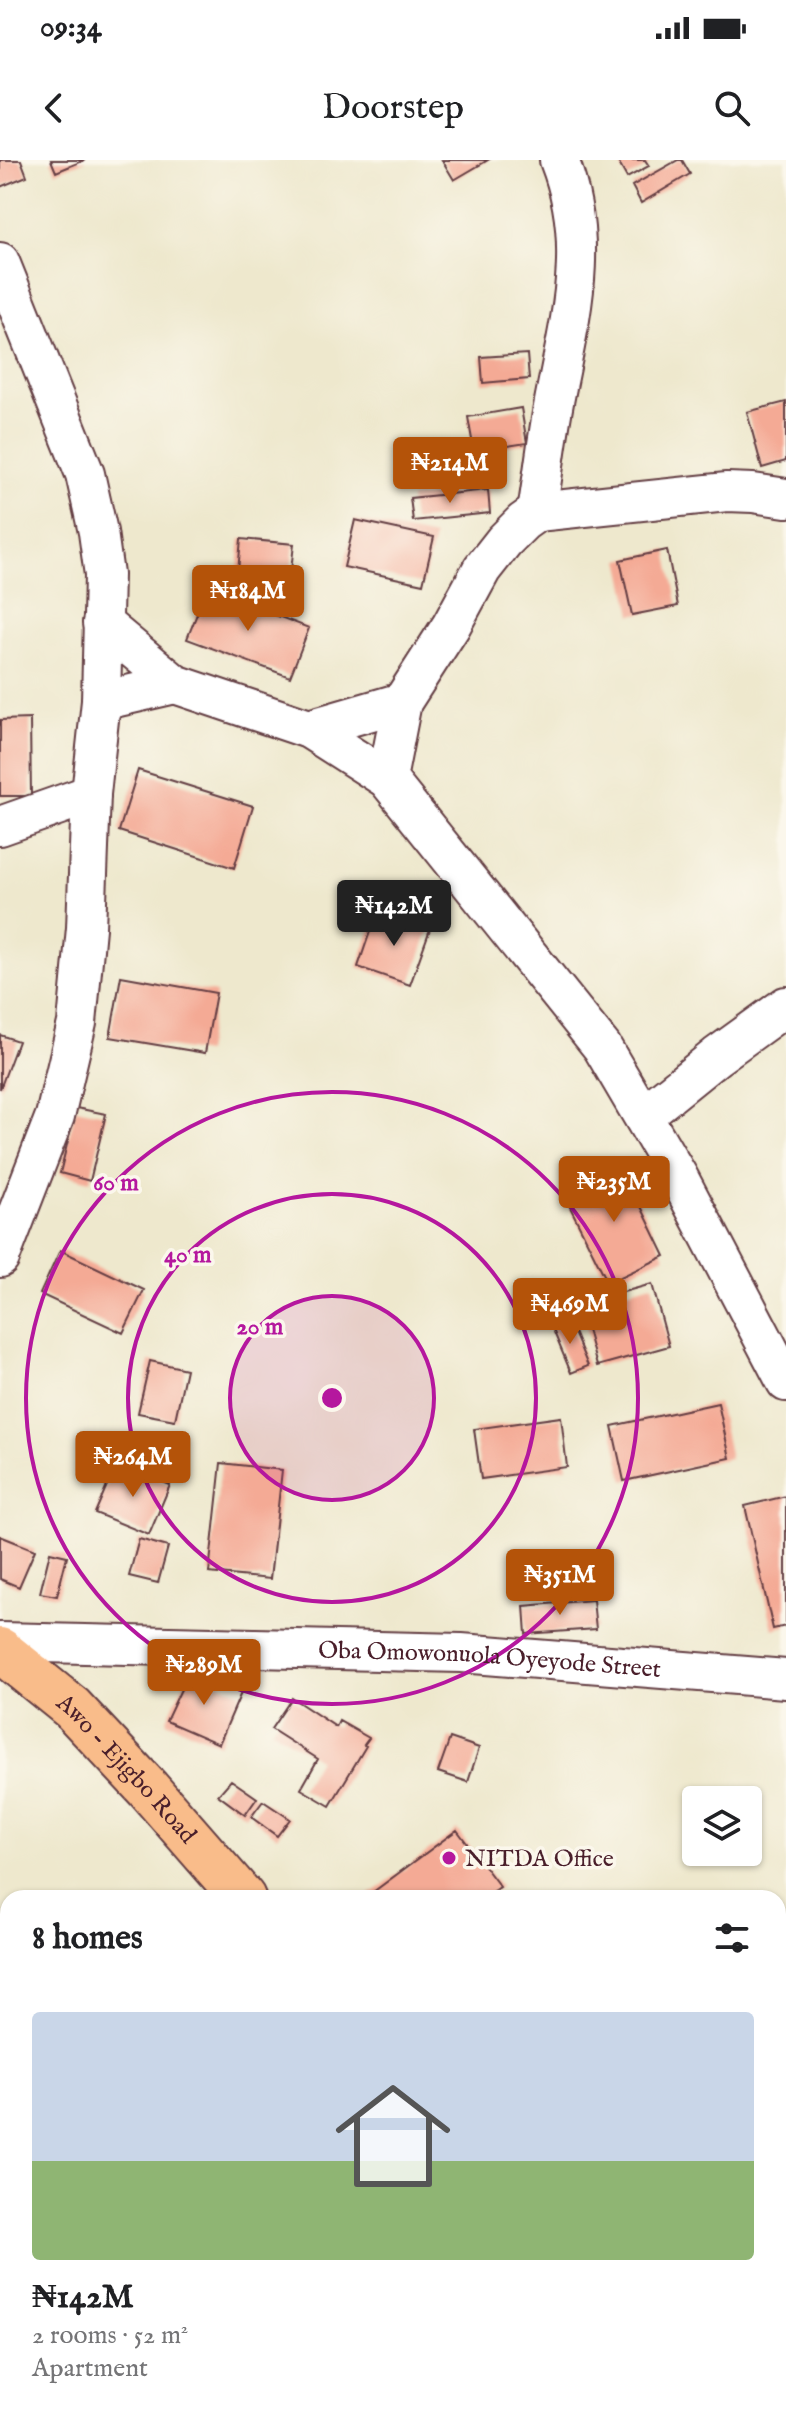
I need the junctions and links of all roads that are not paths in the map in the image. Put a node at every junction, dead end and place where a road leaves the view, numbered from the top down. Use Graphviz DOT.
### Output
graph roads {
  1 [pos="559,160"];
  2 [pos="0,262"];
  3 [pos="786,498"];
  4 [pos="537,512"];
  5 [pos="102,623"];
  6 [pos="175,684"];
  7 [pos="101,701"];
  8 [pos="402,702"];
  9 [pos="309,729"];
  10 [pos="387,779"];
  11 [pos="91,794"];
  12 [pos="0,826"];
  13 [pos="786,1006"];
  14 [pos="644,1115"];
  15 [pos="0,1258"];
  16 [pos="786,1382"];
  17 [pos="0,1642"];
  18 [pos="0,1650"];
  19 [pos="786,1679"];
  20 [pos="235,1890"];
  1 -- 4 [label="street"];
  2 -- 5 [label="street"];
  3 -- 4 [label="street"];
  4 -- 8 [label="street"];
  5 -- 6 [label="street"];
  5 -- 7 [label="street"];
  6 -- 7 [label="street"];
  6 -- 9 [label="street"];
  7 -- 11 [label="street"];
  8 -- 9 [label="street"];
  8 -- 10 [label="street"];
  9 -- 10 [label="street"];
  10 -- 14 [label="street"];
  11 -- 12 [label="street"];
  11 -- 15 [label="street"];
  13 -- 14 [label="street"];
  14 -- 16 [label="street"];
  17 -- 19 [label="street, Oba Omowonuola Oyeyode Street"];
  18 -- 20 [label="main road, Awo - Ejigbo Road"];
}
